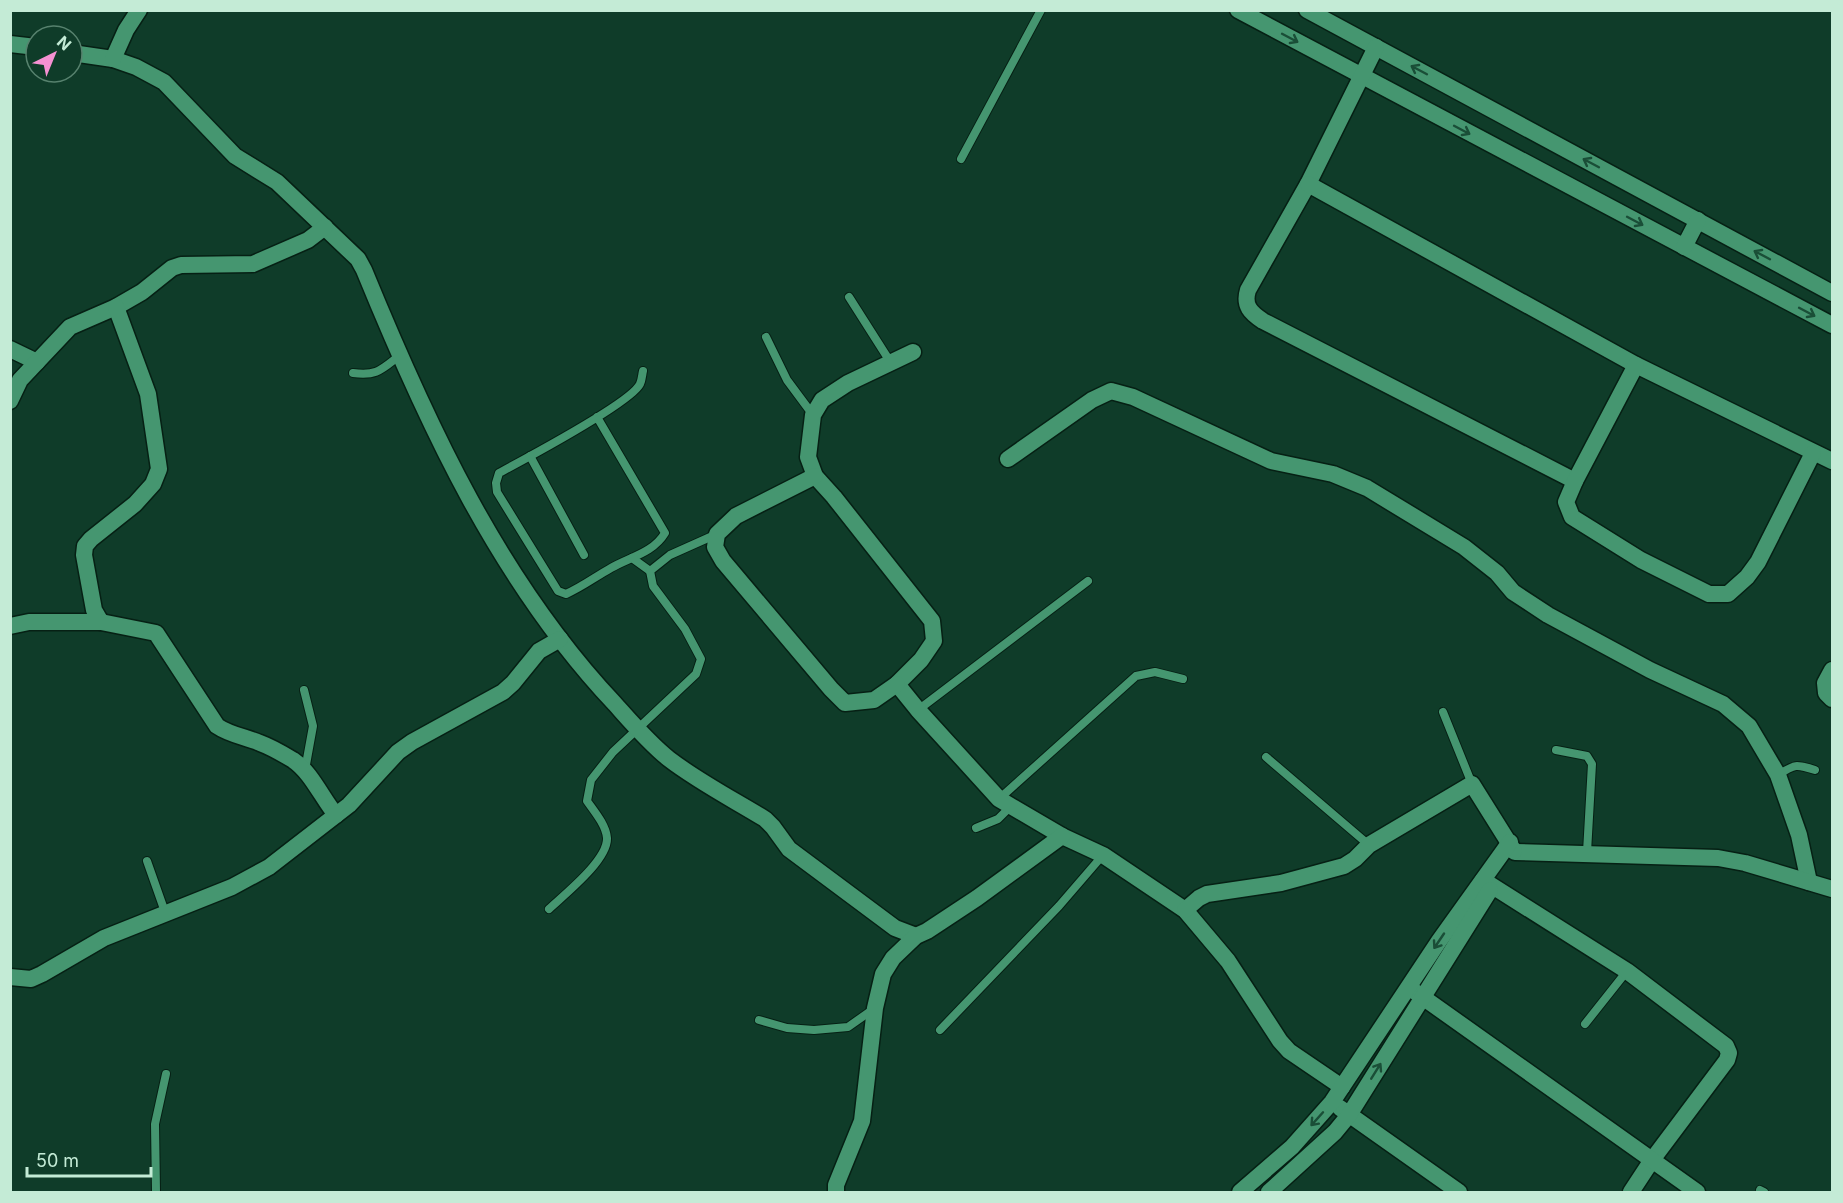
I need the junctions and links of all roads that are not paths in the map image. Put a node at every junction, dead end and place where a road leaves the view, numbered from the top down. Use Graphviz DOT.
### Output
graph roads {
  1 [pos="139,10"];
  2 [pos="1041,10"];
  3 [pos="1238,10"];
  4 [pos="1307,10"];
  5 [pos="1376,47"];
  6 [pos="84,55"];
  7 [pos="113,60"];
  8 [pos="1361,77"];
  9 [pos="961,159"];
  10 [pos="1308,184"];
  11 [pos="1698,220"];
  12 [pos="325,227"];
  13 [pos="1684,248"];
  14 [pos="1833,293"];
  15 [pos="849,297"];
  16 [pos="116,307"];
  17 [pos="1833,325"];
  18 [pos="766,337"];
  19 [pos="10,349"];
  20 [pos="913,352"];
  21 [pos="399,356"];
  22 [pos="37,362"];
  23 [pos="891,363"];
  24 [pos="1636,365"];
  25 [pos="643,371"];
  26 [pos="353,373"];
  27 [pos="10,401"];
  28 [pos="813,415"];
  29 [pos="597,417"];
  30 [pos="1813,453"];
  31 [pos="530,456"];
  32 [pos="1008,459"];
  33 [pos="1833,462"];
  34 [pos="815,476"];
  35 [pos="1575,481"];
  36 [pos="717,534"];
  37 [pos="584,555"];
  38 [pos="632,558"];
  39 [pos="650,571"];
  40 [pos="1088,581"];
  41 [pos="101,622"];
  42 [pos="10,626"];
  43 [pos="560,639"];
  44 [pos="1833,670"];
  45 [pos="1183,679"];
  46 [pos="897,684"];
  47 [pos="304,690"];
  48 [pos="1833,699"];
  49 [pos="918,710"];
  50 [pos="1443,712"];
  51 [pos="637,728"];
  52 [pos="1556,750"];
  53 [pos="1266,757"];
  54 [pos="305,770"];
  55 [pos="1815,770"];
  56 [pos="1778,775"];
  57 [pos="1472,784"];
  58 [pos="1005,803"];
  59 [pos="336,815"];
  60 [pos="976,828"];
  61 [pos="1062,836"];
  62 [pos="1369,845"];
  63 [pos="1512,847"];
  64 [pos="1587,852"];
  65 [pos="1103,855"];
  66 [pos="147,861"];
  67 [pos="1488,882"];
  68 [pos="1809,882"];
  69 [pos="1833,889"];
  70 [pos="549,909"];
  71 [pos="1185,910"];
  72 [pos="165,912"];
  73 [pos="916,936"];
  74 [pos="1627,971"];
  75 [pos="10,977"];
  76 [pos="1415,992"];
  77 [pos="875,1008"];
  78 [pos="759,1020"];
  79 [pos="1585,1024"];
  80 [pos="940,1029"];
  81 [pos="166,1074"];
  82 [pos="1342,1087"];
  83 [pos="1332,1102"];
  84 [pos="1349,1115"];
  85 [pos="1652,1160"];
  86 [pos="156,1192"];
  87 [pos="836,1192"];
  88 [pos="1240,1192"];
  89 [pos="1269,1192"];
  90 [pos="1459,1192"];
  91 [pos="1631,1192"];
  92 [pos="1697,1192"];
  1 -- 7 [label="street"];
  2 -- 9 [label="lane"];
  3 -- 8 [label="street, one-way"];
  4 -- 5 [label="street"];
  5 -- 8 [label="street"];
  11 -- 5 [label="street, one-way"];
  6 -- 7 [label="street"];
  7 -- 12 [label="street"];
  8 -- 10 [label="street"];
  8 -- 13 [label="street, one-way"];
  10 -- 24 [label="street"];
  10 -- 35 [label="street"];
  11 -- 13 [label="street"];
  14 -- 11 [label="street, one-way"];
  12 -- 16 [label="street"];
  12 -- 21 [label="street"];
  13 -- 17 [label="street, one-way"];
  15 -- 23 [label="lane"];
  16 -- 22 [label="street"];
  16 -- 41 [label="street"];
  18 -- 28 [label="lane"];
  19 -- 22 [label="street"];
  20 -- 23 [label="street"];
  21 -- 26 [label="lane"];
  21 -- 43 [label="street"];
  22 -- 27 [label="street"];
  23 -- 28 [label="street"];
  24 -- 30 [label="street"];
  24 -- 35 [label="street"];
  25 -- 29 [label="lane"];
  28 -- 34 [label="street"];
  29 -- 31 [label="lane"];
  29 -- 38 [label="lane"];
  30 -- 33 [label="street"];
  30 -- 35 [label="street"];
  31 -- 37 [label="lane"];
  31 -- 38 [label="lane"];
  32 -- 56 [label="street"];
  34 -- 36 [label="street"];
  34 -- 46 [label="street"];
  36 -- 39 [label="lane"];
  36 -- 46 [label="street"];
  38 -- 39 [label="lane"];
  39 -- 51 [label="lane"];
  40 -- 49 [label="lane"];
  41 -- 42 [label="street"];
  41 -- 54 [label="street"];
  43 -- 51 [label="street"];
  43 -- 59 [label="street"];
  44 -- 48 [label="street"];
  45 -- 58 [label="lane"];
  46 -- 49 [label="street"];
  47 -- 54 [label="lane"];
  49 -- 58 [label="street"];
  50 -- 57 [label="lane"];
  51 -- 70 [label="lane"];
  51 -- 73 [label="street"];
  52 -- 64 [label="lane"];
  53 -- 62 [label="lane"];
  54 -- 59 [label="street"];
  55 -- 56 [label="lane"];
  56 -- 68 [label="street"];
  57 -- 62 [label="street"];
  57 -- 63 [label="street"];
  58 -- 60 [label="lane"];
  58 -- 61 [label="street"];
  59 -- 72 [label="street"];
  61 -- 65 [label="street"];
  61 -- 73 [label="street"];
  62 -- 71 [label="street"];
  63 -- 64 [label="street"];
  63 -- 67 [label="street"];
  64 -- 68 [label="street"];
  65 -- 71 [label="street"];
  65 -- 80 [label="lane"];
  66 -- 72 [label="lane"];
  67 -- 74 [label="street"];
  67 -- 76 [label="street"];
  68 -- 69 [label="street"];
  71 -- 82 [label="street"];
  72 -- 75 [label="street"];
  73 -- 77 [label="street"];
  74 -- 79 [label="lane"];
  74 -- 85 [label="street"];
  76 -- 82 [label="street"];
  84 -- 76 [label="street, one-way"];
  76 -- 85 [label="street"];
  77 -- 78 [label="lane"];
  77 -- 87 [label="street"];
  81 -- 86 [label="lane"];
  82 -- 83 [label="street"];
  83 -- 84 [label="street"];
  83 -- 88 [label="street, one-way"];
  84 -- 89 [label="street"];
  84 -- 90 [label="street"];
  85 -- 91 [label="street"];
  85 -- 92 [label="street"];
}
